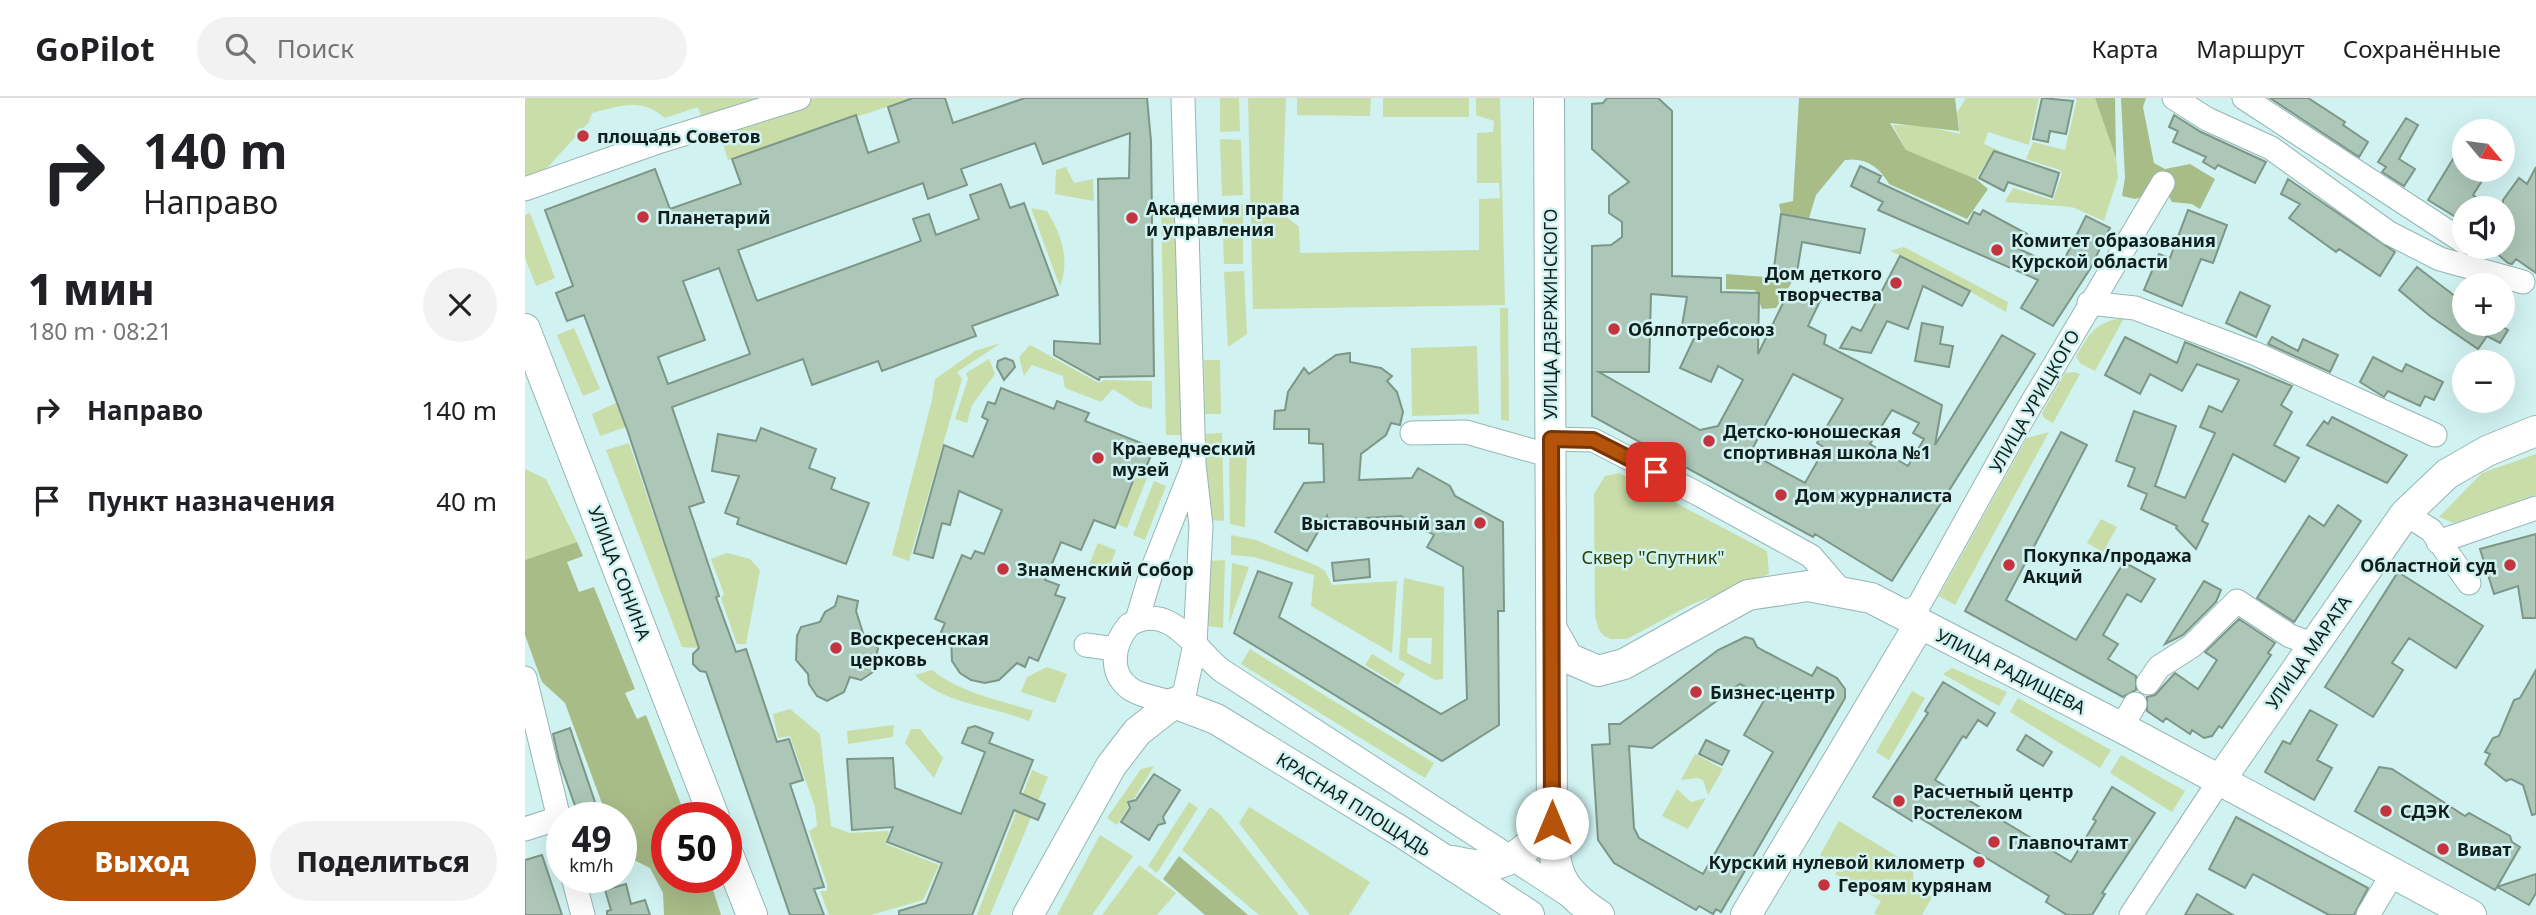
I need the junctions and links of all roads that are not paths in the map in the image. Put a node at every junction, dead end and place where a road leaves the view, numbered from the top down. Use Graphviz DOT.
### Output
graph roads {
  1 [pos="799,98"];
  2 [pos="1183,98"];
  3 [pos="1549,98"];
  4 [pos="2174,98"];
  5 [pos="2244,98"];
  6 [pos="2163,183"];
  7 [pos="525,189"];
  8 [pos="2452,234"];
  9 [pos="2491,259"];
  10 [pos="2529,280"];
  11 [pos="2089,303"];
  12 [pos="525,329"];
  13 [pos="2533,429"];
  14 [pos="1412,433"];
  15 [pos="2435,435"];
  16 [pos="1551,448"];
  17 [pos="1193,464"];
  18 [pos="2536,509"];
  19 [pos="2405,514"];
  20 [pos="2438,542"];
  21 [pos="2469,583"];
  22 [pos="1843,593"];
  23 [pos="1137,620"];
  24 [pos="1911,621"];
  25 [pos="1551,628"];
  26 [pos="2313,643"];
  27 [pos="1195,644"];
  28 [pos="1086,645"];
  29 [pos="1115,649"];
  30 [pos="525,678"];
  31 [pos="2148,683"];
  32 [pos="1174,703"];
  33 [pos="2220,780"];
  34 [pos="555,802"];
  35 [pos="708,802"];
  36 [pos="1552,823"];
  37 [pos="546,826"];
  38 [pos="525,829"];
  39 [pos="1443,858"];
  40 [pos="1515,858"];
  41 [pos="2393,873"];
  42 [pos="742,890"];
  43 [pos="577,893"];
  44 [pos="1592,910"];
  45 [pos="583,915"];
  46 [pos="752,915"];
  47 [pos="1028,915"];
  48 [pos="1529,915"];
  49 [pos="1746,915"];
  50 [pos="2131,915"];
  51 [pos="2368,915"];
  52 [pos="2471,915"];
  1 -- 7 [label="street"];
  2 -- 17 [label="street"];
  3 -- 16 [label="main road, УЛИЦА ДЗЕРЖИНСКОГО"];
  4 -- 10 [label="street"];
  5 -- 8 [label="street"];
  6 -- 11 [label="street, УЛИЦА УРИЦКОГО"];
  9 -- 10 [label="street"];
  11 -- 15 [label="street"];
  11 -- 24 [label="street, УЛИЦА УРИЦКОГО"];
  12 -- 35 [label="main road, УЛИЦА СОНИНА"];
  13 -- 19 [label="main road, УЛИЦА МАРАТА"];
  14 -- 16 [label="street"];
  16 -- 22 [label="street"];
  16 -- 25 [label="main road, УЛИЦА ДЗЕРЖИНСКОГО"];
  17 -- 23 [label="street"];
  17 -- 27 [label="street"];
  18 -- 20 [label="street"];
  19 -- 20 [label="street"];
  19 -- 26 [label="main road, УЛИЦА МАРАТА"];
  20 -- 21 [label="street"];
  22 -- 24 [label="main road, УЛИЦА РАДИЩЕВА"];
  22 -- 25 [label="main road, УЛИЦА РАДИЩЕВА"];
  23 -- 27 [label="street"];
  23 -- 29 [label="street"];
  24 -- 33 [label="main road, УЛИЦА РАДИЩЕВА"];
  24 -- 49 [label="main road, УЛИЦА УРИЦКОГО"];
  25 -- 36 [label="main road, УЛИЦА ДЗЕРЖИНСКОГО"];
  26 -- 31 [label="street"];
  26 -- 33 [label="main road, УЛИЦА МАРАТА"];
  27 -- 32 [label="street"];
  27 -- 40 [label="street"];
  28 -- 29 [label="street"];
  29 -- 32 [label="street"];
  30 -- 34 [label="street"];
  32 -- 39 [label="main road, КРАСНАЯ ПЛОЩАДЬ"];
  32 -- 47 [label="main road"];
  33 -- 41 [label="main road, УЛИЦА РАДИЩЕВА"];
  33 -- 50 [label="street, УЛИЦА МАРАТА"];
  36 -- 40 [label="main road"];
  36 -- 44 [label="main road, УЛИЦА ДЗЕРЖИНСКОГО"];
  37 -- 38 [label="street"];
  39 -- 40 [label="main road"];
  39 -- 48 [label="main road, КРАСНАЯ ПЛОЩАДЬ"];
  40 -- 44 [label="street"];
  41 -- 51 [label="street"];
  41 -- 52 [label="main road, УЛИЦА РАДИЩЕВА"];
  42 -- 46 [label="main road"];
  43 -- 45 [label="street"];
}
